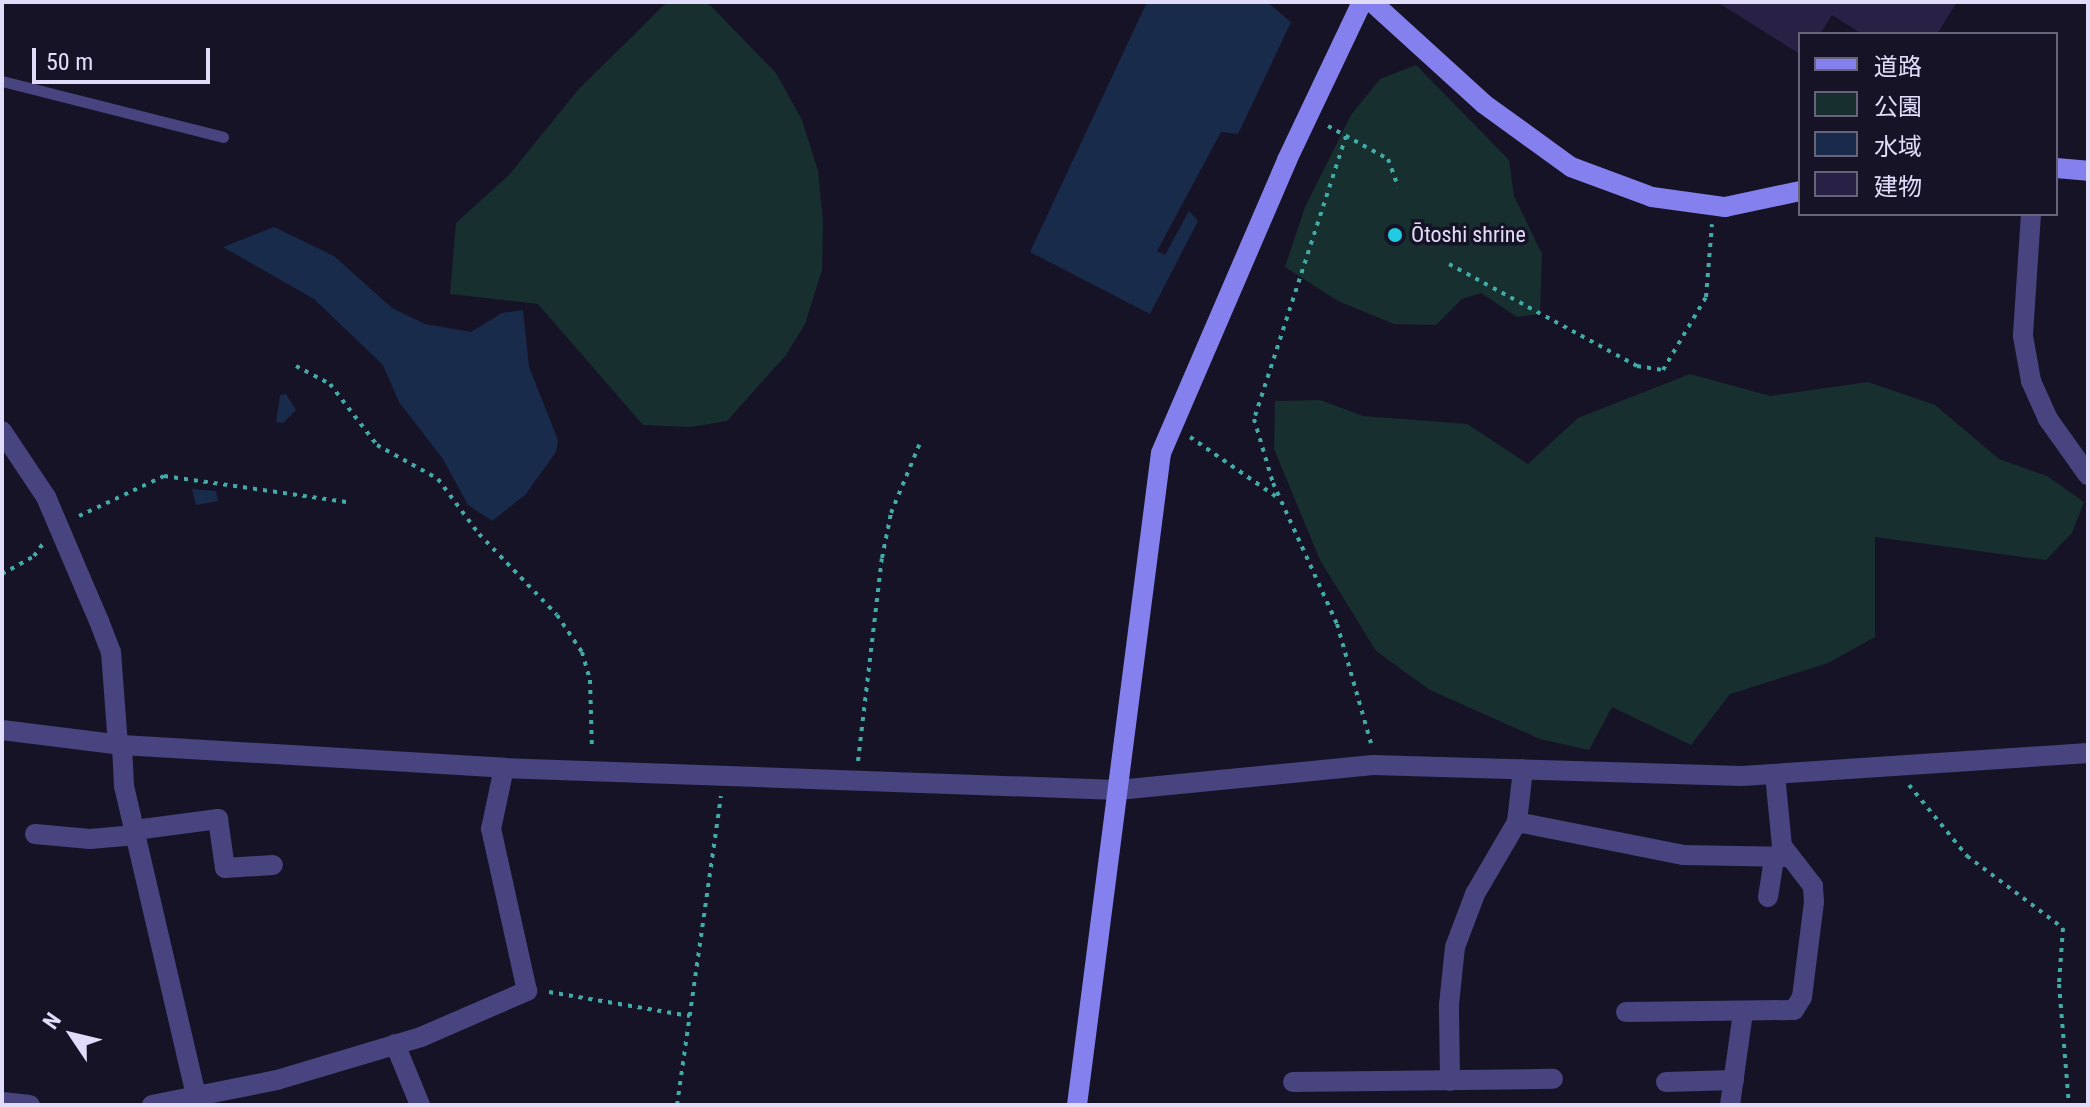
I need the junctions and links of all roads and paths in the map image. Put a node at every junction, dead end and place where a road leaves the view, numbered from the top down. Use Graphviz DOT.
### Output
graph roads {
  1 [pos="1362,2"];
  2 [pos="1372,2"];
  3 [pos="2,81"];
  4 [pos="1308,115"];
  5 [pos="1346,136"];
  6 [pos="223,137"];
  7 [pos="2058,168"];
  8 [pos="2088,171"];
  9 [pos="1398,187"];
  10 [pos="1798,191"];
  11 [pos="1714,206"];
  12 [pos="2031,216"];
  13 [pos="1449,264"];
  14 [pos="296,366"];
  15 [pos="1170,428"];
  16 [pos="2,431"];
  17 [pos="920,443"];
  18 [pos="2088,475"];
  19 [pos="1280,499"];
  20 [pos="346,502"];
  21 [pos="59,525"];
  22 [pos="2,574"];
  23 [pos="2,730"];
  24 [pos="120,745"];
  25 [pos="2088,753"];
  26 [pos="1373,765"];
  27 [pos="1904,767"];
  28 [pos="504,768"];
  29 [pos="1523,769"];
  30 [pos="594,772"];
  31 [pos="1775,774"];
  32 [pos="724,778"];
  33 [pos="855,783"];
  34 [pos="1118,790"];
  35 [pos="1517,822"];
  36 [pos="135,833"];
  37 [pos="35,834"];
  38 [pos="1781,858"];
  39 [pos="273,865"];
  40 [pos="1768,897"];
  41 [pos="527,991"];
  42 [pos="1626,1012"];
  43 [pos="1743,1012"];
  44 [pos="691,1016"];
  45 [pos="395,1044"];
  46 [pos="1553,1079"];
  47 [pos="1734,1080"];
  48 [pos="1450,1081"];
  49 [pos="1293,1082"];
  50 [pos="1666,1082"];
  51 [pos="196,1096"];
  52 [pos="2,1102"];
  53 [pos="30,1105"];
  54 [pos="152,1105"];
  55 [pos="420,1105"];
  56 [pos="677,1105"];
  57 [pos="1077,1105"];
  58 [pos="1730,1105"];
  59 [pos="2069,1105"];
  1 -- 4 [label="street"];
  2 -- 11 [label="street"];
  3 -- 6 [label="lane"];
  4 -- 5 [label="path"];
  4 -- 15 [label="street"];
  5 -- 9 [label="path"];
  5 -- 19 [label="path"];
  7 -- 8 [label="street"];
  10 -- 11 [label="street"];
  11 -- 13 [label="path"];
  12 -- 18 [label="street"];
  14 -- 30 [label="path"];
  15 -- 19 [label="path"];
  15 -- 34 [label="street"];
  16 -- 21 [label="street"];
  17 -- 33 [label="path"];
  19 -- 26 [label="path"];
  20 -- 21 [label="path"];
  21 -- 22 [label="path"];
  21 -- 24 [label="street"];
  23 -- 24 [label="street"];
  24 -- 28 [label="street"];
  24 -- 36 [label="street"];
  25 -- 27 [label="street"];
  26 -- 29 [label="street"];
  26 -- 34 [label="street"];
  27 -- 31 [label="street"];
  27 -- 59 [label="path"];
  28 -- 30 [label="street"];
  28 -- 41 [label="street"];
  29 -- 31 [label="street"];
  29 -- 35 [label="street"];
  30 -- 32 [label="street"];
  31 -- 38 [label="street"];
  32 -- 33 [label="street"];
  32 -- 44 [label="path"];
  33 -- 34 [label="street"];
  34 -- 57 [label="street"];
  35 -- 38 [label="street"];
  35 -- 48 [label="street"];
  36 -- 37 [label="street"];
  36 -- 39 [label="street"];
  36 -- 51 [label="street"];
  38 -- 40 [label="street"];
  38 -- 43 [label="street"];
  41 -- 44 [label="path"];
  41 -- 45 [label="street"];
  42 -- 43 [label="street"];
  43 -- 47 [label="street"];
  44 -- 56 [label="path"];
  45 -- 51 [label="street"];
  45 -- 55 [label="street"];
  46 -- 48 [label="street"];
  47 -- 50 [label="street"];
  47 -- 58 [label="street"];
  48 -- 49 [label="street"];
  51 -- 54 [label="street"];
  52 -- 53 [label="street"];
}
